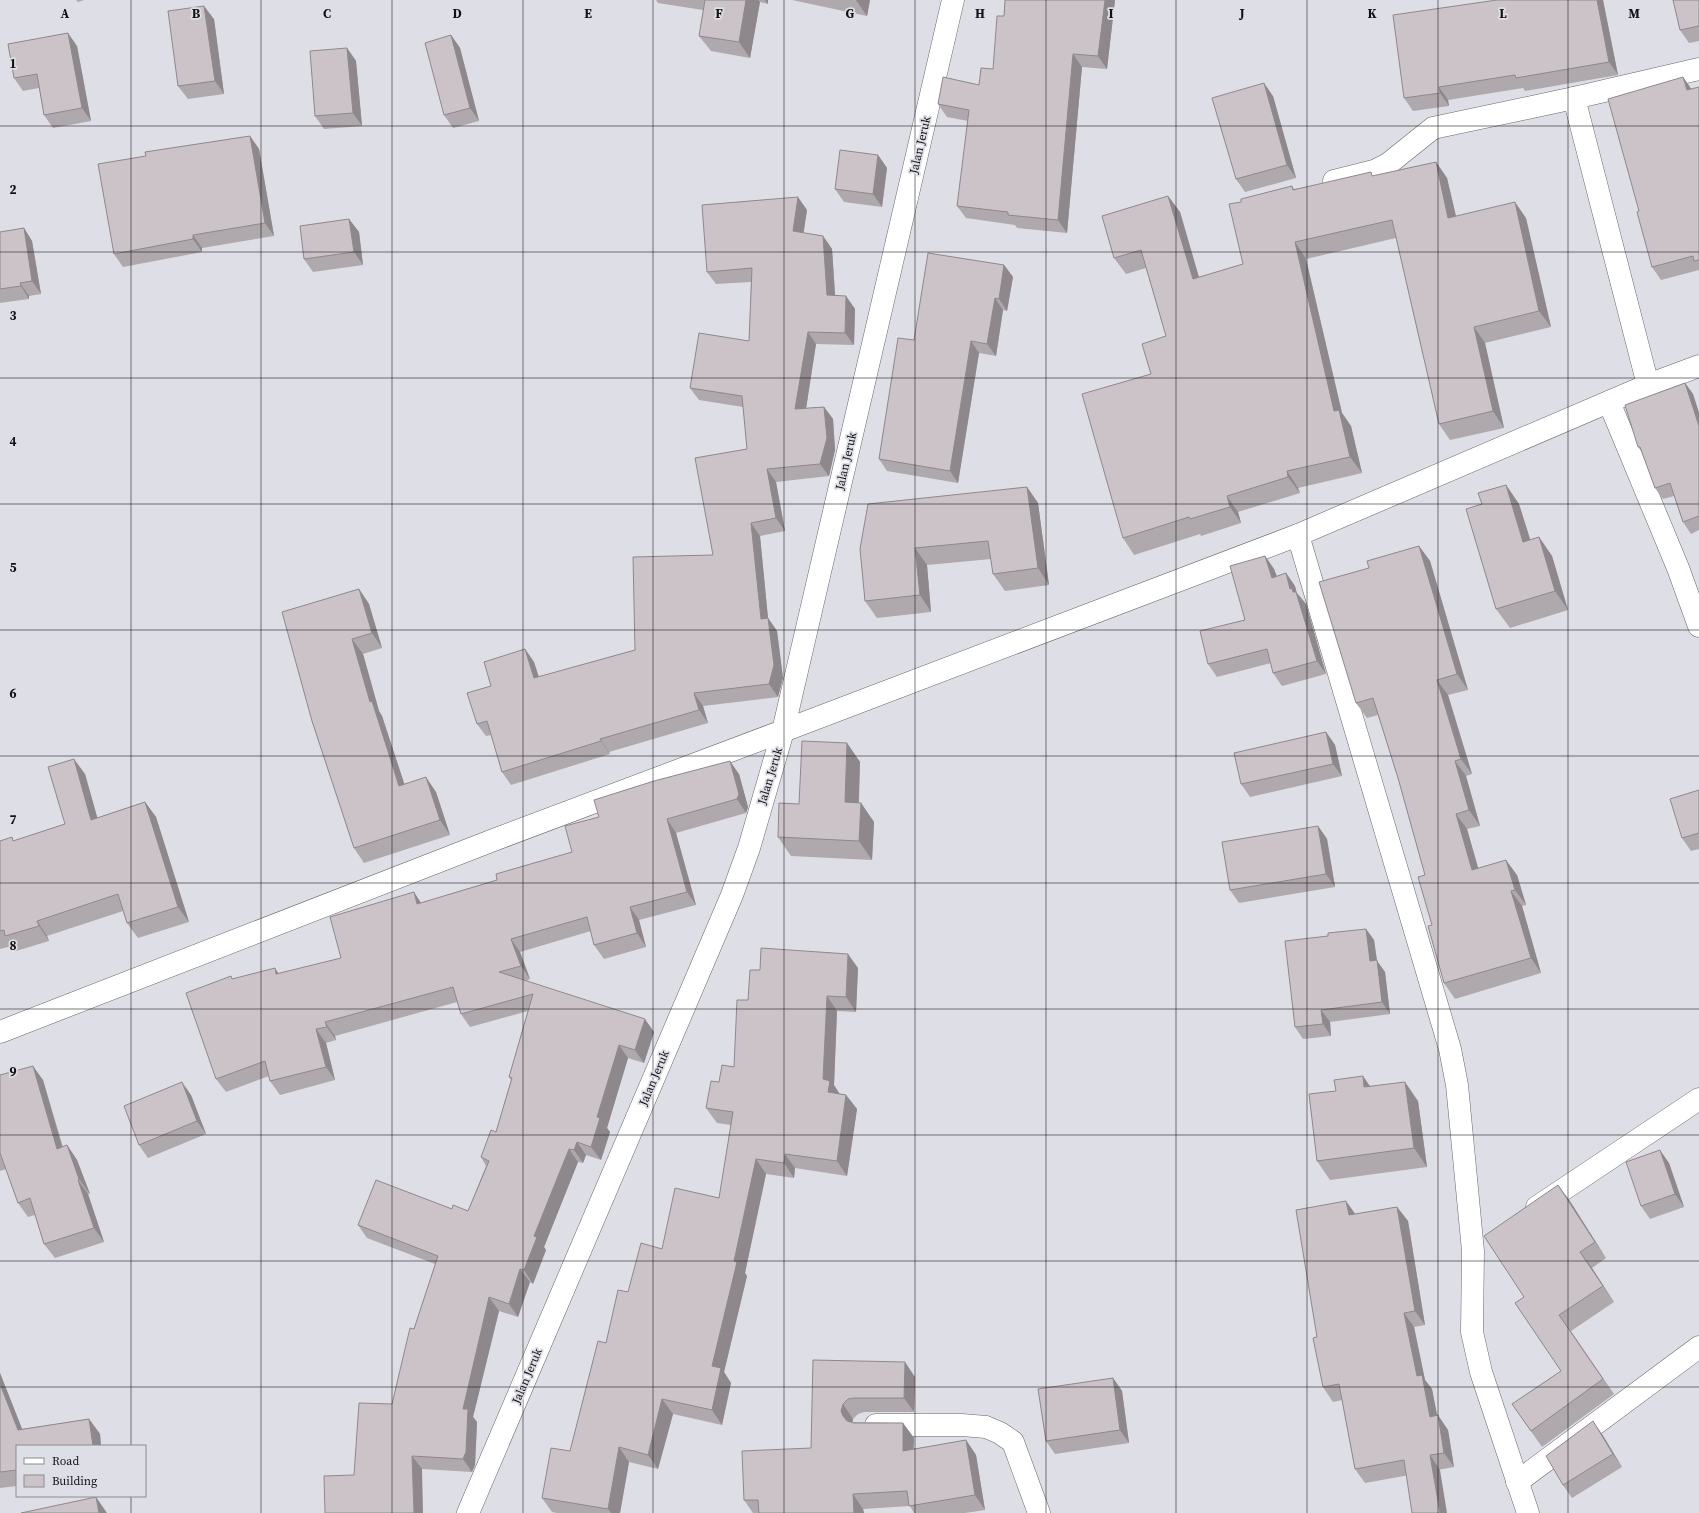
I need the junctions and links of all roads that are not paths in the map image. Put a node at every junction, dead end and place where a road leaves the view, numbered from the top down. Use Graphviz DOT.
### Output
graph roads {
  1 [pos="953,0"];
  2 [pos="1699,69"];
  3 [pos="1574,98"];
  4 [pos="1315,186"];
  5 [pos="1699,366"];
  6 [pos="1648,385"];
  7 [pos="1609,402"];
  8 [pos="1298,535"];
  9 [pos="1699,626"];
  10 [pos="783,731"];
  11 [pos="0,1032"];
  12 [pos="1699,1099"];
  13 [pos="1518,1220"];
  14 [pos="1492,1238"];
  15 [pos="1473,1250"];
  16 [pos="1699,1347"];
  17 [pos="864,1425"];
  18 [pos="1517,1482"];
  19 [pos="468,1513"];
  20 [pos="1039,1513"];
  21 [pos="1528,1513"];
  1 -- 10 [label="street, Jalan Jeruk"];
  2 -- 3 [label="street"];
  3 -- 4 [label="street"];
  3 -- 6 [label="street"];
  5 -- 6 [label="street"];
  6 -- 7 [label="street"];
  7 -- 8 [label="street"];
  7 -- 9 [label="street"];
  8 -- 10 [label="street"];
  8 -- 15 [label="street"];
  10 -- 11 [label="street"];
  10 -- 19 [label="street, Jalan Jeruk"];
  12 -- 13 [label="street"];
  14 -- 15 [label="street"];
  15 -- 18 [label="street"];
  16 -- 18 [label="street"];
  17 -- 20 [label="street"];
  18 -- 21 [label="street"];
}
